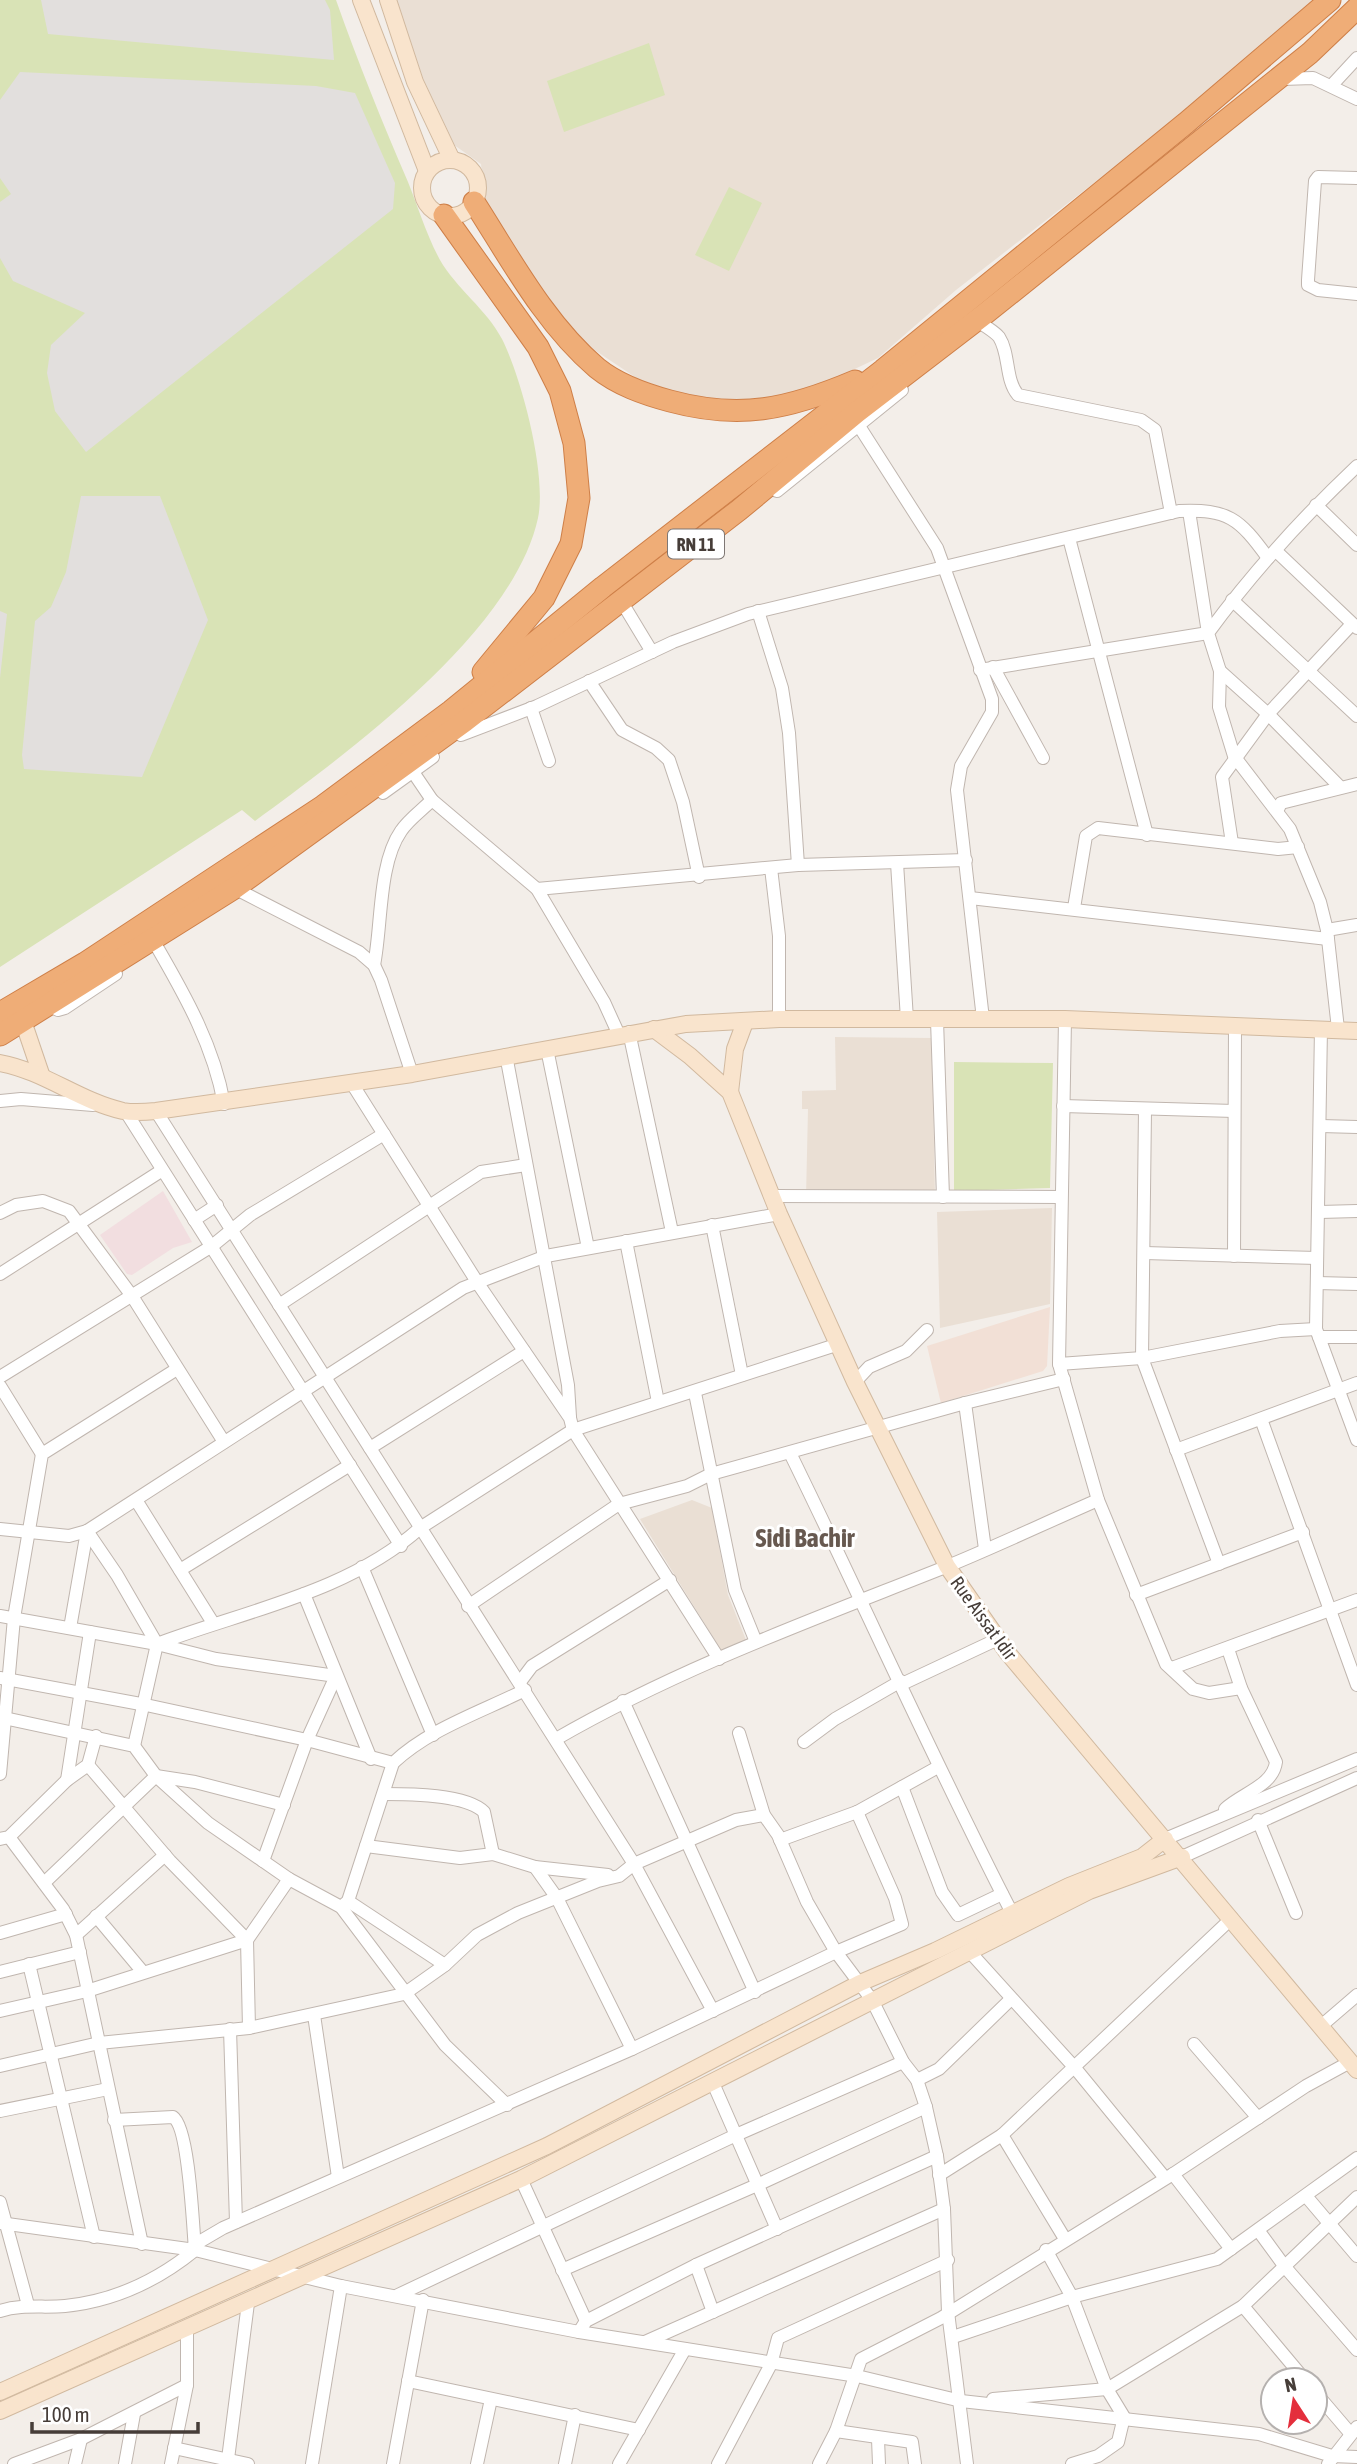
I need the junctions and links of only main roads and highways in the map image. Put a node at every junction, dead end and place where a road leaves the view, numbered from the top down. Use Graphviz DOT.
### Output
graph roads {
  1 [pos="1330,0"];
  2 [pos="1357,8"];
  3 [pos="474,202"];
  4 [pos="444,215"];
  5 [pos="883,370"];
  6 [pos="451,711"];
  7 [pos="0,1013"];
  8 [pos="0,1035"];
  1 -- 5 [label="highway, RN 11"];
  2 -- 8 [label="highway, RN 11"];
  3 -- 5 [label="highway"];
  4 -- 6 [label="highway"];
  5 -- 6 [label="highway, RN 11"];
  6 -- 7 [label="highway, RN 11"];
}
